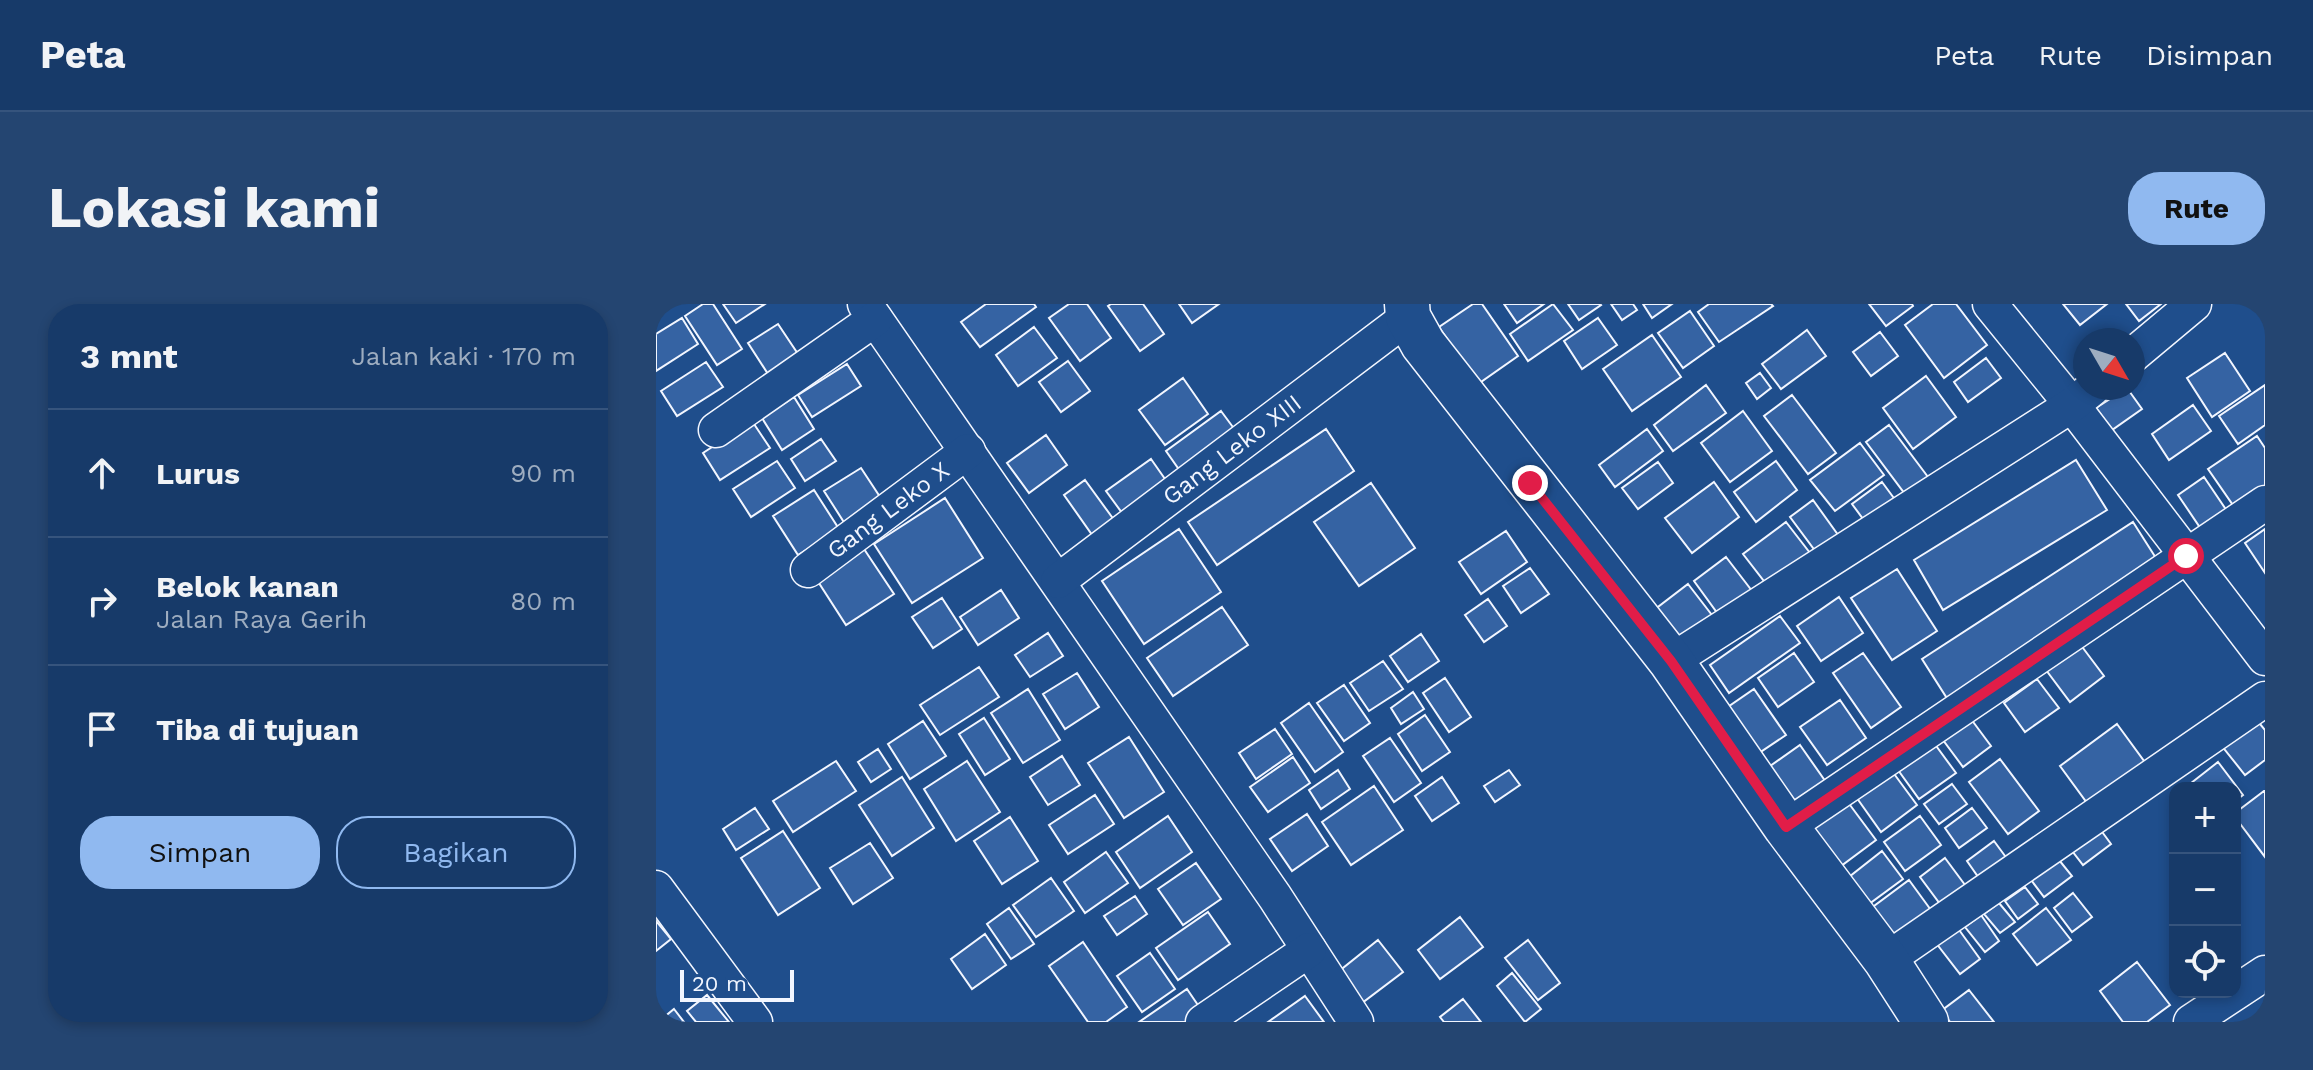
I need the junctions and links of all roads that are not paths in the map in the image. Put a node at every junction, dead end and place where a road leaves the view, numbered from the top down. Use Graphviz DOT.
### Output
graph roads {
  1 [pos="1990,304"];
  2 [pos="2194,304"];
  3 [pos="870,311"];
  4 [pos="1408,311"];
  5 [pos="2145,345"];
  6 [pos="2073,387"];
  7 [pos="2076,400"];
  8 [pos="2085,400"];
  9 [pos="716,430"];
  10 [pos="968,451"];
  11 [pos="2265,503"];
  12 [pos="2186,556"];
  13 [pos="808,570"];
  14 [pos="1058,581"];
  15 [pos="2265,658"];
  16 [pos="1671,661"];
  17 [pos="2265,699"];
  18 [pos="1786,827"];
  19 [pos="656,888"];
  20 [pos="1309,950"];
  21 [pos="1886,960"];
  22 [pos="2262,983"];
  23 [pos="755,1022"];
  24 [pos="1203,1022"];
  25 [pos="1356,1022"];
  26 [pos="1926,1022"];
  27 [pos="2191,1022"];
  1 -- 6 [label="street"];
  2 -- 5 [label="street"];
  3 -- 9 [label="street"];
  3 -- 10 [label="street"];
  4 -- 14 [label="street, Gang Leko XIII"];
  4 -- 16 [label="street"];
  7 -- 16 [label="street"];
  8 -- 12 [label="street"];
  10 -- 13 [label="street, Gang Leko X"];
  10 -- 14 [label="street"];
  11 -- 12 [label="street"];
  12 -- 15 [label="street"];
  12 -- 18 [label="street"];
  14 -- 20 [label="street"];
  16 -- 18 [label="street"];
  17 -- 21 [label="street"];
  18 -- 21 [label="street"];
  19 -- 23 [label="street"];
  20 -- 24 [label="street"];
  20 -- 25 [label="street"];
  21 -- 26 [label="street"];
  22 -- 27 [label="street"];
}
